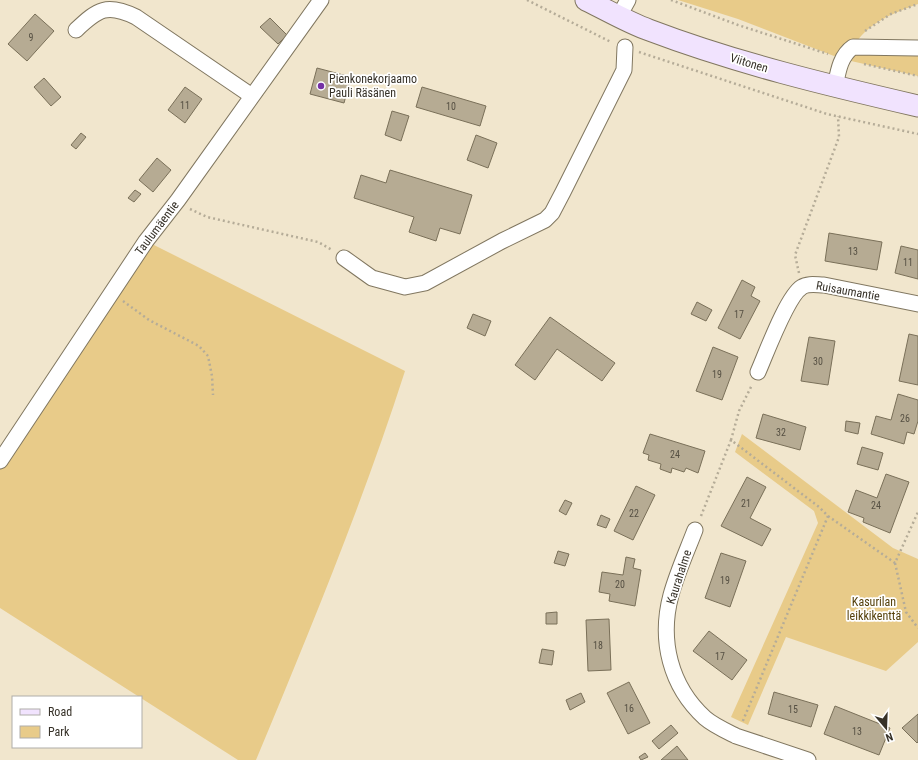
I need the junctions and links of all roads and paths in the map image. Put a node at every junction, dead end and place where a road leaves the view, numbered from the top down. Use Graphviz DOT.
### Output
graph roads {
  1 [pos="321,0"];
  2 [pos="527,0"];
  3 [pos="586,0"];
  4 [pos="671,0"];
  5 [pos="918,4"];
  6 [pos="623,8"];
  7 [pos="76,30"];
  8 [pos="852,47"];
  9 [pos="625,48"];
  10 [pos="918,48"];
  11 [pos="842,59"];
  12 [pos="918,76"];
  13 [pos="835,87"];
  14 [pos="252,96"];
  15 [pos="918,106"];
  16 [pos="838,116"];
  17 [pos="918,134"];
  18 [pos="178,200"];
  19 [pos="344,258"];
  20 [pos="802,287"];
  21 [pos="111,293"];
  22 [pos="918,304"];
  23 [pos="758,372"];
  24 [pos="213,395"];
  25 [pos="731,440"];
  26 [pos="0,461"];
  27 [pos="918,512"];
  28 [pos="828,516"];
  29 [pos="695,530"];
  30 [pos="895,564"];
  31 [pos="918,628"];
  32 [pos="736,736"];
  33 [pos="808,760"];
  1 -- 14 [label="street, Taulumäentie"];
  2 -- 9 [label="path"];
  3 -- 6 [label="main road, Viitonen"];
  4 -- 11 [label="path"];
  5 -- 8 [label="path"];
  6 -- 13 [label="main road, Viitonen"];
  7 -- 14 [label="street"];
  8 -- 10 [label="street"];
  8 -- 11 [label="street"];
  9 -- 16 [label="path"];
  9 -- 19 [label="street"];
  11 -- 12 [label="path"];
  11 -- 13 [label="street"];
  13 -- 15 [label="main road, Viitonen"];
  14 -- 18 [label="street, Taulumäentie"];
  16 -- 17 [label="path"];
  16 -- 20 [label="path"];
  18 -- 19 [label="path"];
  18 -- 21 [label="street, Taulumäentie"];
  20 -- 22 [label="street, Ruisaumantie"];
  20 -- 23 [label="street, Ruisaumantie"];
  21 -- 24 [label="path"];
  21 -- 26 [label="street, Taulumäentie"];
  23 -- 25 [label="path"];
  25 -- 28 [label="path"];
  25 -- 29 [label="path"];
  27 -- 30 [label="path"];
  28 -- 30 [label="path"];
  28 -- 32 [label="path"];
  29 -- 32 [label="street, Kaurahalme"];
  30 -- 31 [label="path"];
  32 -- 33 [label="street, Kaurahalme"];
}
